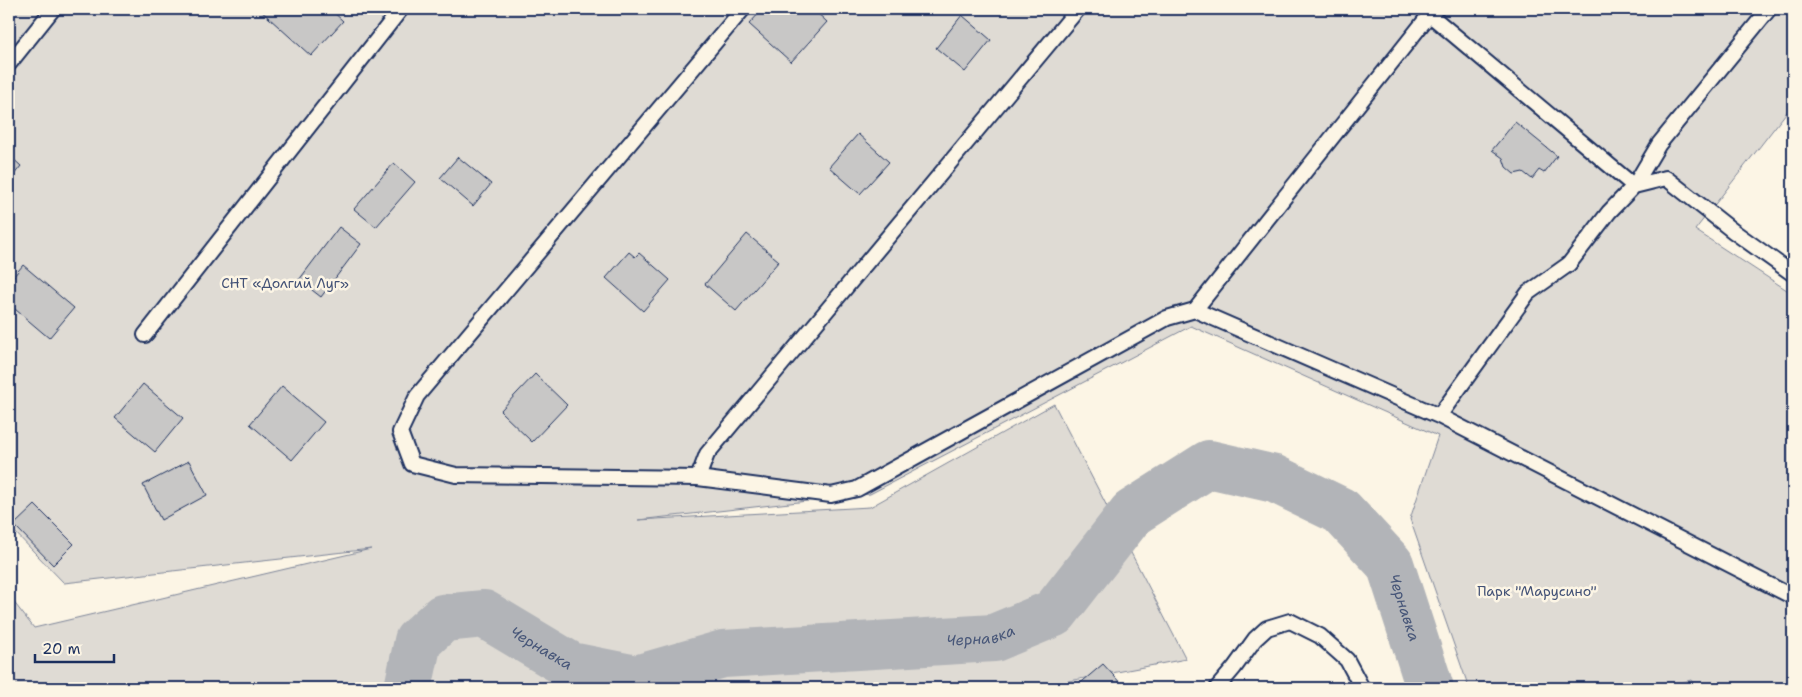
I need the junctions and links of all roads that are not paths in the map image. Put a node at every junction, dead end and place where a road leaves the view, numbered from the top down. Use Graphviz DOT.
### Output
graph roads {
  1 [pos="53,9"];
  2 [pos="401,9"];
  3 [pos="743,9"];
  4 [pos="1078,9"];
  5 [pos="1769,9"];
  6 [pos="1429,11"];
  7 [pos="9,64"];
  8 [pos="1634,186"];
  9 [pos="1793,274"];
  10 [pos="1195,310"];
  11 [pos="145,335"];
  12 [pos="1439,416"];
  13 [pos="698,478"];
  14 [pos="1793,596"];
  15 [pos="1217,688"];
  16 [pos="1362,688"];
  1 -- 7 [label="lane"];
  2 -- 11 [label="lane"];
  3 -- 13 [label="lane"];
  4 -- 13 [label="lane"];
  5 -- 8 [label="lane"];
  6 -- 8 [label="lane"];
  6 -- 10 [label="lane"];
  8 -- 9 [label="lane"];
  8 -- 12 [label="lane"];
  10 -- 12 [label="lane"];
  10 -- 13 [label="lane"];
  12 -- 14 [label="lane"];
  15 -- 16 [label="lane"];
}
